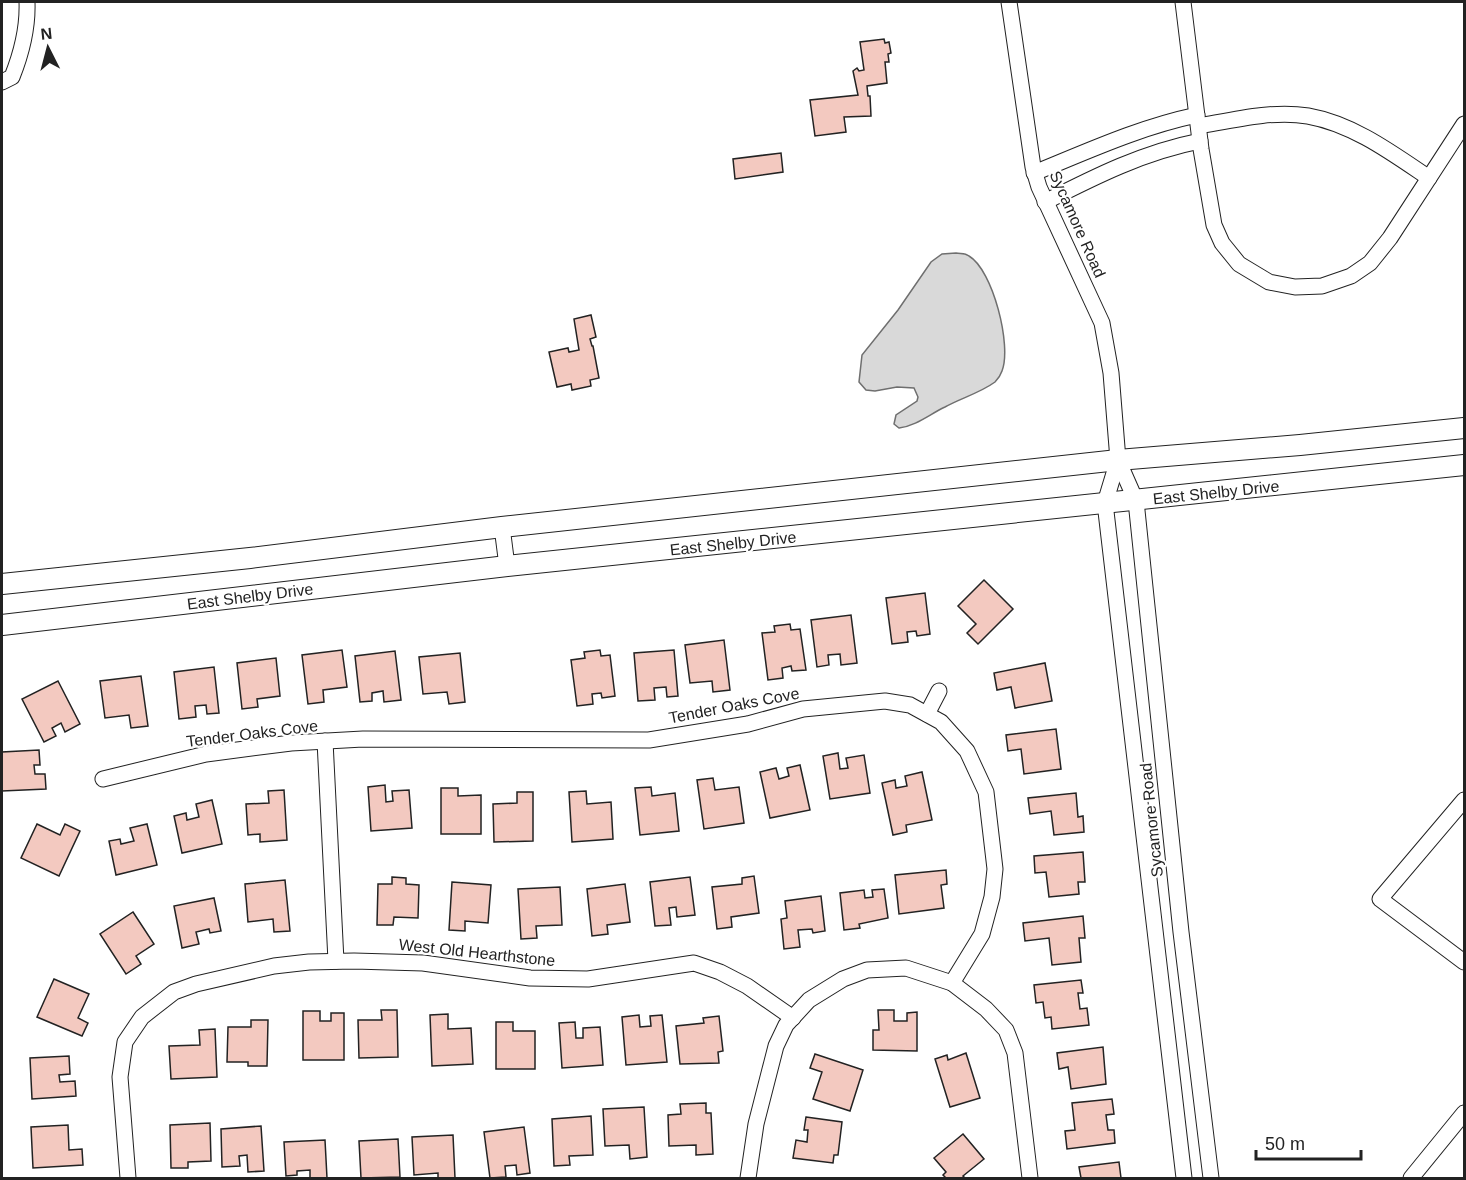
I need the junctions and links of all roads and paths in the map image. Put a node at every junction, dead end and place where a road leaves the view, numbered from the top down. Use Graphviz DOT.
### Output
graph roads {
  1 [pos="27,2"];
  2 [pos="1009,2"];
  3 [pos="1183,2"];
  4 [pos="2,82"];
  5 [pos="1464,124"];
  6 [pos="1199,127"];
  7 [pos="1034,173"];
  8 [pos="1429,178"];
  9 [pos="1045,202"];
  10 [pos="1464,428"];
  11 [pos="1118,460"];
  12 [pos="1464,465"];
  13 [pos="1136,501"];
  14 [pos="1105,503"];
  15 [pos="502,527"];
  16 [pos="507,566"];
  17 [pos="2,584"];
  18 [pos="2,625"];
  19 [pos="939,691"];
  20 [pos="927,714"];
  21 [pos="325,741"];
  22 [pos="104,779"];
  23 [pos="1464,800"];
  24 [pos="336,961"];
  25 [pos="1464,962"];
  26 [pos="952,982"];
  27 [pos="793,1018"];
  28 [pos="1464,1113"];
  29 [pos="128,1179"];
  30 [pos="748,1179"];
  31 [pos="1030,1179"];
  32 [pos="1184,1179"];
  33 [pos="1211,1179"];
  34 [pos="1412,1179"];
  1 -- 4 [label="street"];
  2 -- 7 [label="street, Sycamore Road"];
  3 -- 6 [label="street"];
  5 -- 8 [label="street"];
  6 -- 7 [label="street"];
  6 -- 8 [label="street"];
  6 -- 8 [label="street"];
  6 -- 9 [label="street"];
  7 -- 9 [label="street, Sycamore Road"];
  9 -- 11 [label="street, Sycamore Road"];
  10 -- 11 [label="main road"];
  11 -- 13 [label="street, Sycamore Road"];
  11 -- 14 [label="street, Sycamore Road"];
  11 -- 15 [label="main road"];
  12 -- 13 [label="main road, East Shelby Drive"];
  13 -- 14 [label="main road, East Shelby Drive"];
  13 -- 33 [label="street, Sycamore Road"];
  14 -- 16 [label="main road, East Shelby Drive"];
  14 -- 32 [label="street, Sycamore Road"];
  15 -- 16 [label="street"];
  15 -- 17 [label="main road"];
  16 -- 18 [label="main road, East Shelby Drive"];
  19 -- 20 [label="street"];
  20 -- 21 [label="street, Tender Oaks Cove"];
  20 -- 26 [label="street, Tender Oaks Cove"];
  21 -- 22 [label="street, Tender Oaks Cove"];
  21 -- 24 [label="street"];
  23 -- 25 [label="street"];
  24 -- 27 [label="street, West Old Hearthstone"];
  24 -- 29 [label="street, West Old Hearthstone"];
  26 -- 27 [label="street"];
  26 -- 31 [label="street"];
  27 -- 30 [label="street"];
  28 -- 34 [label="street"];
}
